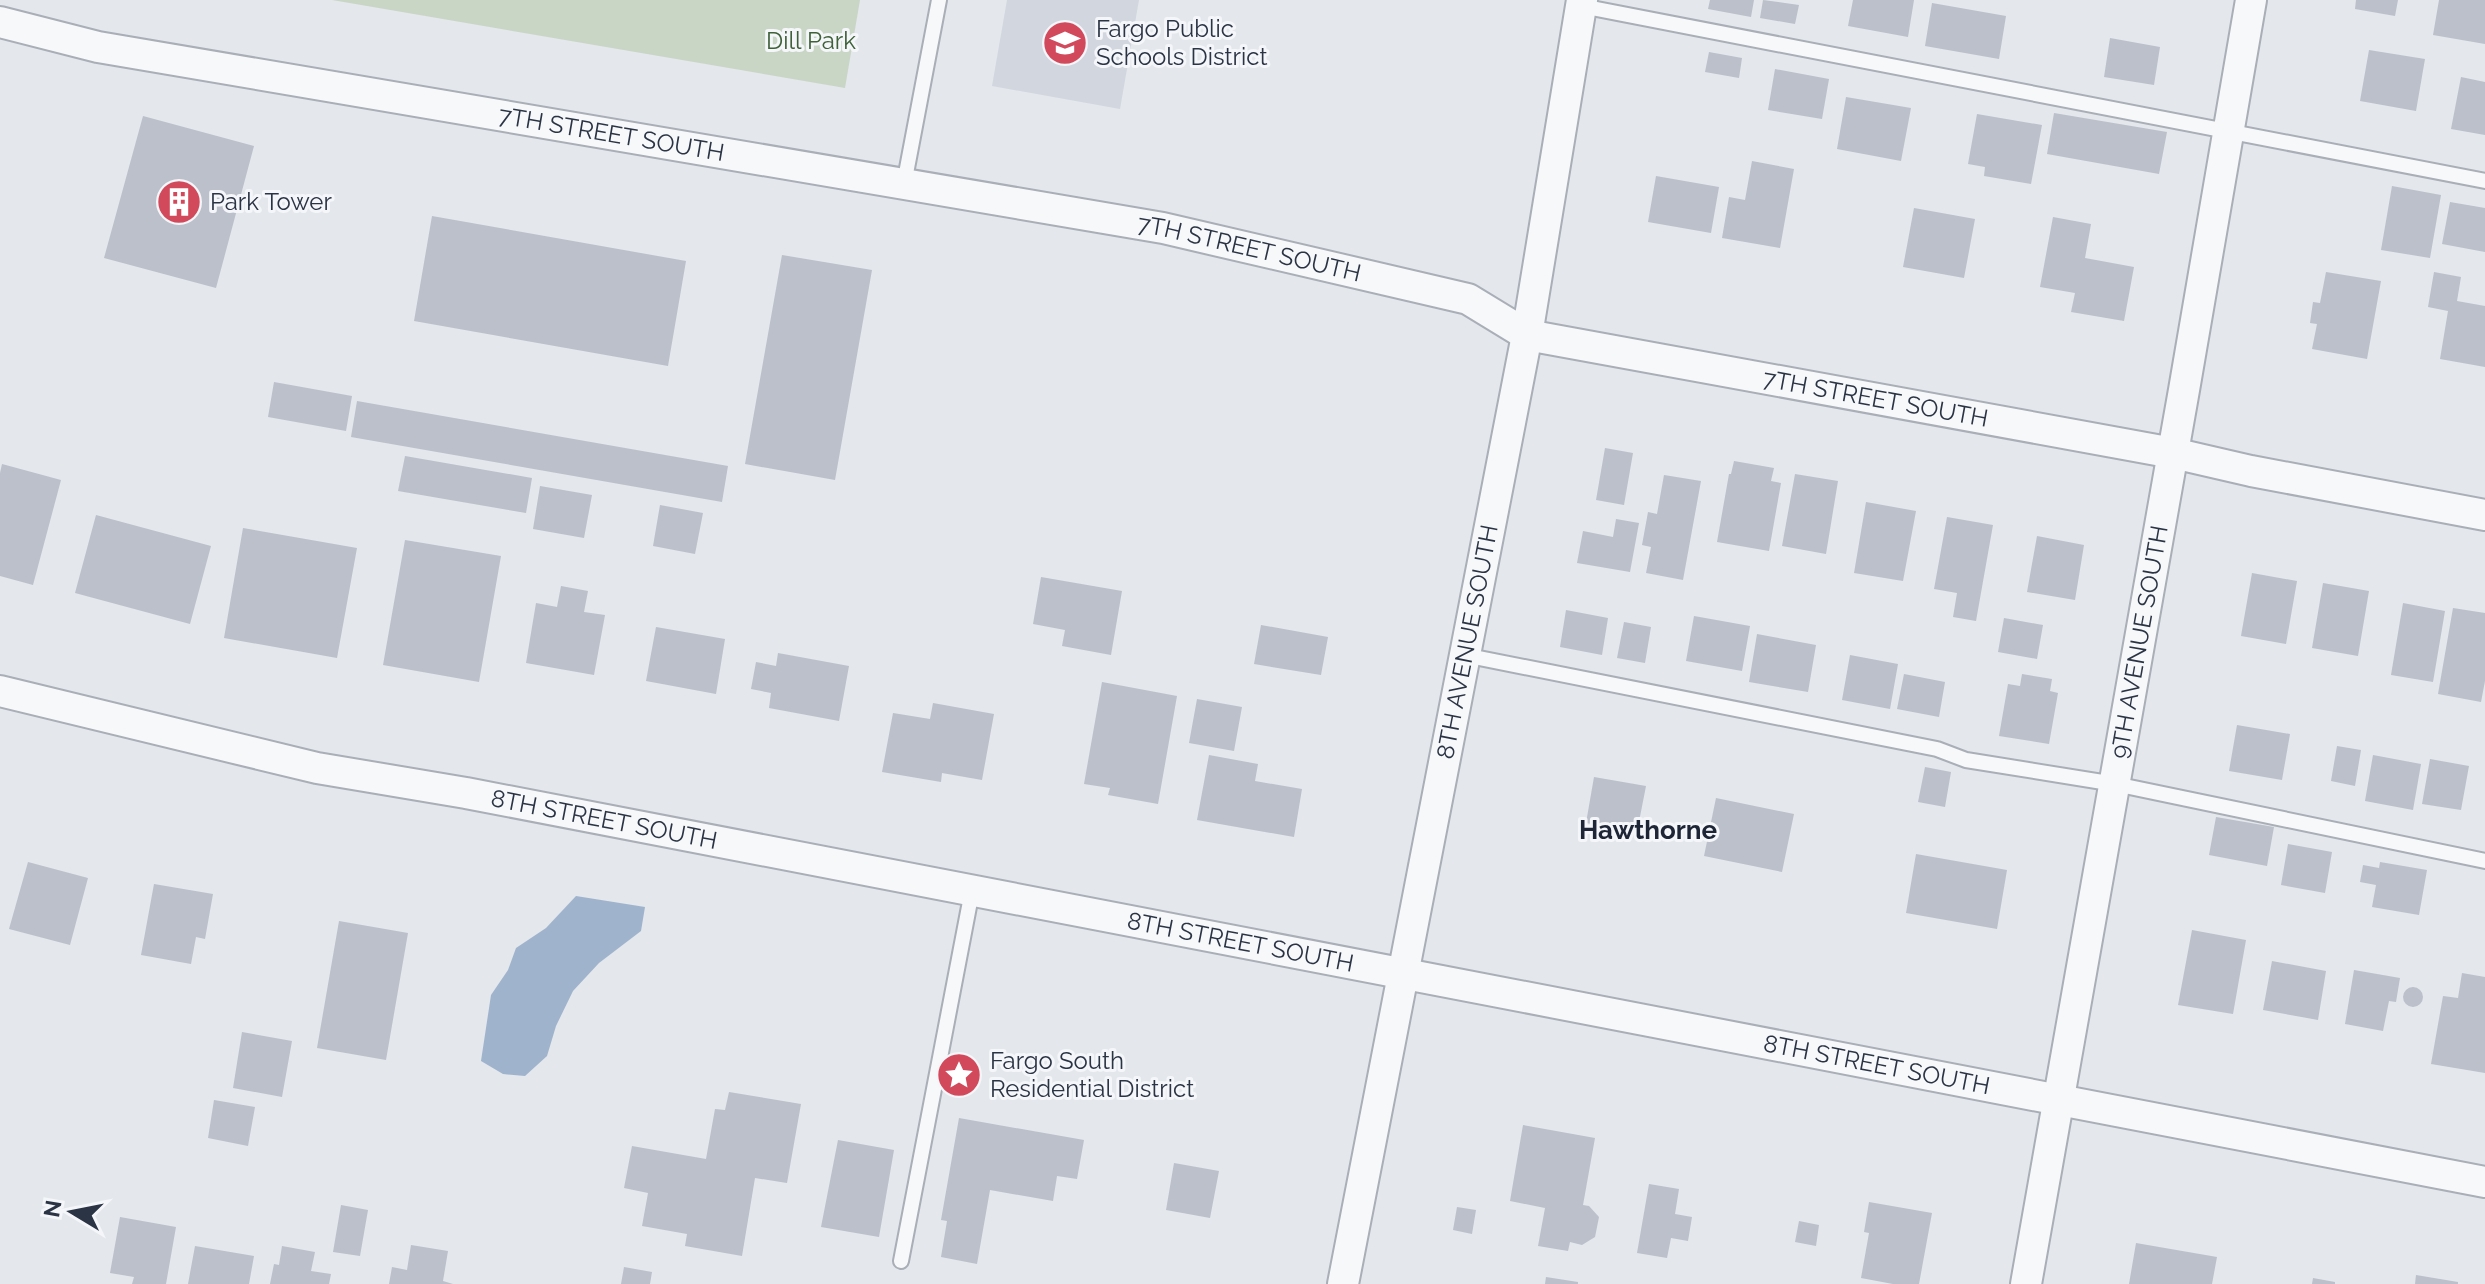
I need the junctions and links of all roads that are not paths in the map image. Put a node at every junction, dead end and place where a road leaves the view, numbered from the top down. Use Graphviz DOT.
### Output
graph roads {
  1 [pos="939,0"];
  2 [pos="2251,0"];
  3 [pos="1581,3"];
  4 [pos="3,21"];
  5 [pos="2229,130"];
  6 [pos="2485,181"];
  7 [pos="904,184"];
  8 [pos="1527,335"];
  9 [pos="2173,453"];
  10 [pos="2485,515"];
  11 [pos="1464,655"];
  12 [pos="0,691"];
  13 [pos="2115,784"];
  14 [pos="2485,861"];
  15 [pos="972,891"];
  16 [pos="1402,974"];
  17 [pos="2059,1100"];
  18 [pos="2485,1182"];
  19 [pos="901,1261"];
  20 [pos="1343,1284"];
  21 [pos="2026,1284"];
  1 -- 7 [label="lane"];
  2 -- 5 [label="street, 9TH AVENUE SOUTH"];
  3 -- 5 [label="lane"];
  3 -- 8 [label="street, 8TH AVENUE SOUTH"];
  4 -- 7 [label="street, 7TH STREET SOUTH"];
  5 -- 6 [label="lane"];
  5 -- 9 [label="street, 9TH AVENUE SOUTH"];
  7 -- 8 [label="street, 7TH STREET SOUTH"];
  8 -- 9 [label="street, 7TH STREET SOUTH"];
  8 -- 11 [label="street, 8TH AVENUE SOUTH"];
  9 -- 10 [label="street, 7TH STREET SOUTH"];
  9 -- 13 [label="street, 9TH AVENUE SOUTH"];
  11 -- 13 [label="lane"];
  11 -- 16 [label="street, 8TH AVENUE SOUTH"];
  12 -- 15 [label="street, 8TH STREET SOUTH"];
  13 -- 14 [label="lane"];
  13 -- 17 [label="street, 9TH AVENUE SOUTH"];
  15 -- 16 [label="street, 8TH STREET SOUTH"];
  15 -- 19 [label="lane"];
  16 -- 17 [label="street, 8TH STREET SOUTH"];
  16 -- 20 [label="street, 8TH AVENUE SOUTH"];
  17 -- 18 [label="street, 8TH STREET SOUTH"];
  17 -- 21 [label="street, 9TH AVENUE SOUTH"];
}
